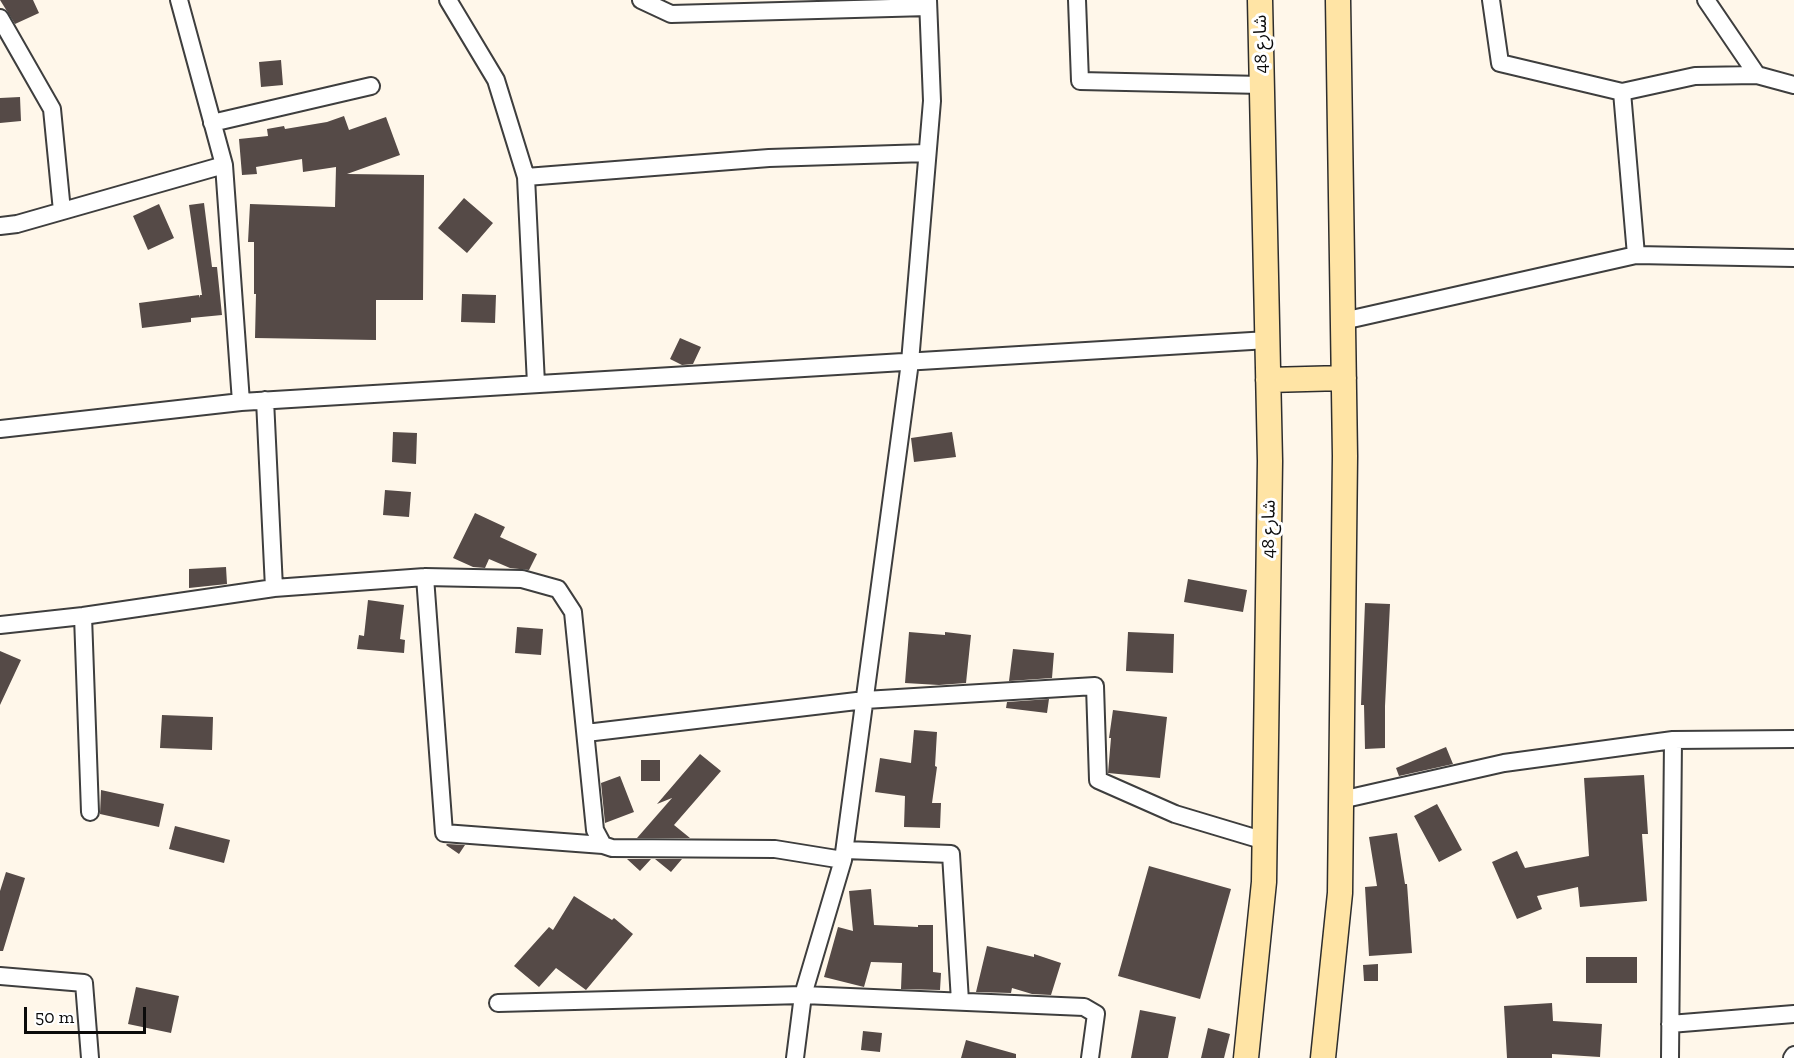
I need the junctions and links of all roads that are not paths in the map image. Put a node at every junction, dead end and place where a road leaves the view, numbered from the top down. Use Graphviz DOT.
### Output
graph roads {
  1 [pos="179,0"];
  2 [pos="448,0"];
  3 [pos="641,0"];
  4 [pos="1077,0"];
  5 [pos="1260,0"];
  6 [pos="1338,0"];
  7 [pos="1491,0"];
  8 [pos="1706,0"];
  9 [pos="928,4"];
  10 [pos="0,18"];
  11 [pos="1757,75"];
  12 [pos="1262,85"];
  13 [pos="1794,85"];
  14 [pos="371,86"];
  15 [pos="1622,92"];
  16 [pos="213,123"];
  17 [pos="927,153"];
  18 [pos="224,165"];
  19 [pos="526,177"];
  20 [pos="62,211"];
  21 [pos="0,226"];
  22 [pos="1636,255"];
  23 [pos="1794,258"];
  24 [pos="1343,321"];
  25 [pos="1268,340"];
  26 [pos="910,362"];
  27 [pos="1344,378"];
  28 [pos="1269,380"];
  29 [pos="536,384"];
  30 [pos="265,400"];
  31 [pos="241,402"];
  32 [pos="0,429"];
  33 [pos="425,577"];
  34 [pos="274,588"];
  35 [pos="83,616"];
  36 [pos="0,625"];
  37 [pos="865,700"];
  38 [pos="586,733"];
  39 [pos="1672,740"];
  40 [pos="1794,740"];
  41 [pos="1341,800"];
  42 [pos="90,812"];
  43 [pos="1265,841"];
  44 [pos="603,845"];
  45 [pos="844,855"];
  46 [pos="0,976"];
  47 [pos="803,995"];
  48 [pos="960,1001"];
  49 [pos="498,1003"];
  50 [pos="1794,1014"];
  51 [pos="1670,1024"];
  52 [pos="90,1058"];
  53 [pos="795,1058"];
  54 [pos="1090,1058"];
  55 [pos="1246,1058"];
  56 [pos="1323,1058"];
  57 [pos="1670,1058"];
  1 -- 16 [label="street"];
  2 -- 19 [label="street"];
  3 -- 9 [label="street"];
  4 -- 12 [label="street"];
  5 -- 12 [label="main road, شارع 48"];
  6 -- 24 [label="main road"];
  7 -- 15 [label="street"];
  8 -- 11 [label="street"];
  9 -- 17 [label="street"];
  10 -- 20 [label="street"];
  11 -- 13 [label="street"];
  11 -- 15 [label="street"];
  12 -- 25 [label="main road, شارع 48"];
  14 -- 16 [label="street"];
  15 -- 22 [label="street"];
  16 -- 18 [label="street"];
  17 -- 19 [label="street"];
  17 -- 26 [label="street"];
  18 -- 20 [label="street"];
  18 -- 31 [label="street"];
  19 -- 29 [label="street"];
  20 -- 21 [label="street"];
  22 -- 23 [label="street"];
  22 -- 24 [label="street"];
  24 -- 27 [label="main road"];
  25 -- 26 [label="street"];
  25 -- 28 [label="main road, شارع 48"];
  26 -- 29 [label="street"];
  26 -- 37 [label="street"];
  27 -- 28 [label="main road"];
  27 -- 41 [label="main road"];
  28 -- 43 [label="main road, شارع 48"];
  29 -- 30 [label="street"];
  30 -- 31 [label="street"];
  30 -- 34 [label="street"];
  31 -- 32 [label="street"];
  33 -- 34 [label="street"];
  33 -- 38 [label="street"];
  33 -- 44 [label="street"];
  34 -- 35 [label="street"];
  35 -- 36 [label="street"];
  35 -- 42 [label="street"];
  37 -- 38 [label="street"];
  37 -- 43 [label="street"];
  37 -- 45 [label="street"];
  38 -- 44 [label="street"];
  39 -- 40 [label="street"];
  39 -- 41 [label="street"];
  39 -- 51 [label="street"];
  41 -- 56 [label="main road"];
  43 -- 55 [label="main road, شارع 48"];
  44 -- 45 [label="street"];
  45 -- 47 [label="street"];
  45 -- 48 [label="street"];
  46 -- 52 [label="street"];
  47 -- 48 [label="street"];
  47 -- 49 [label="street"];
  47 -- 53 [label="street"];
  48 -- 54 [label="street"];
  50 -- 51 [label="street"];
  51 -- 57 [label="street"];
}
